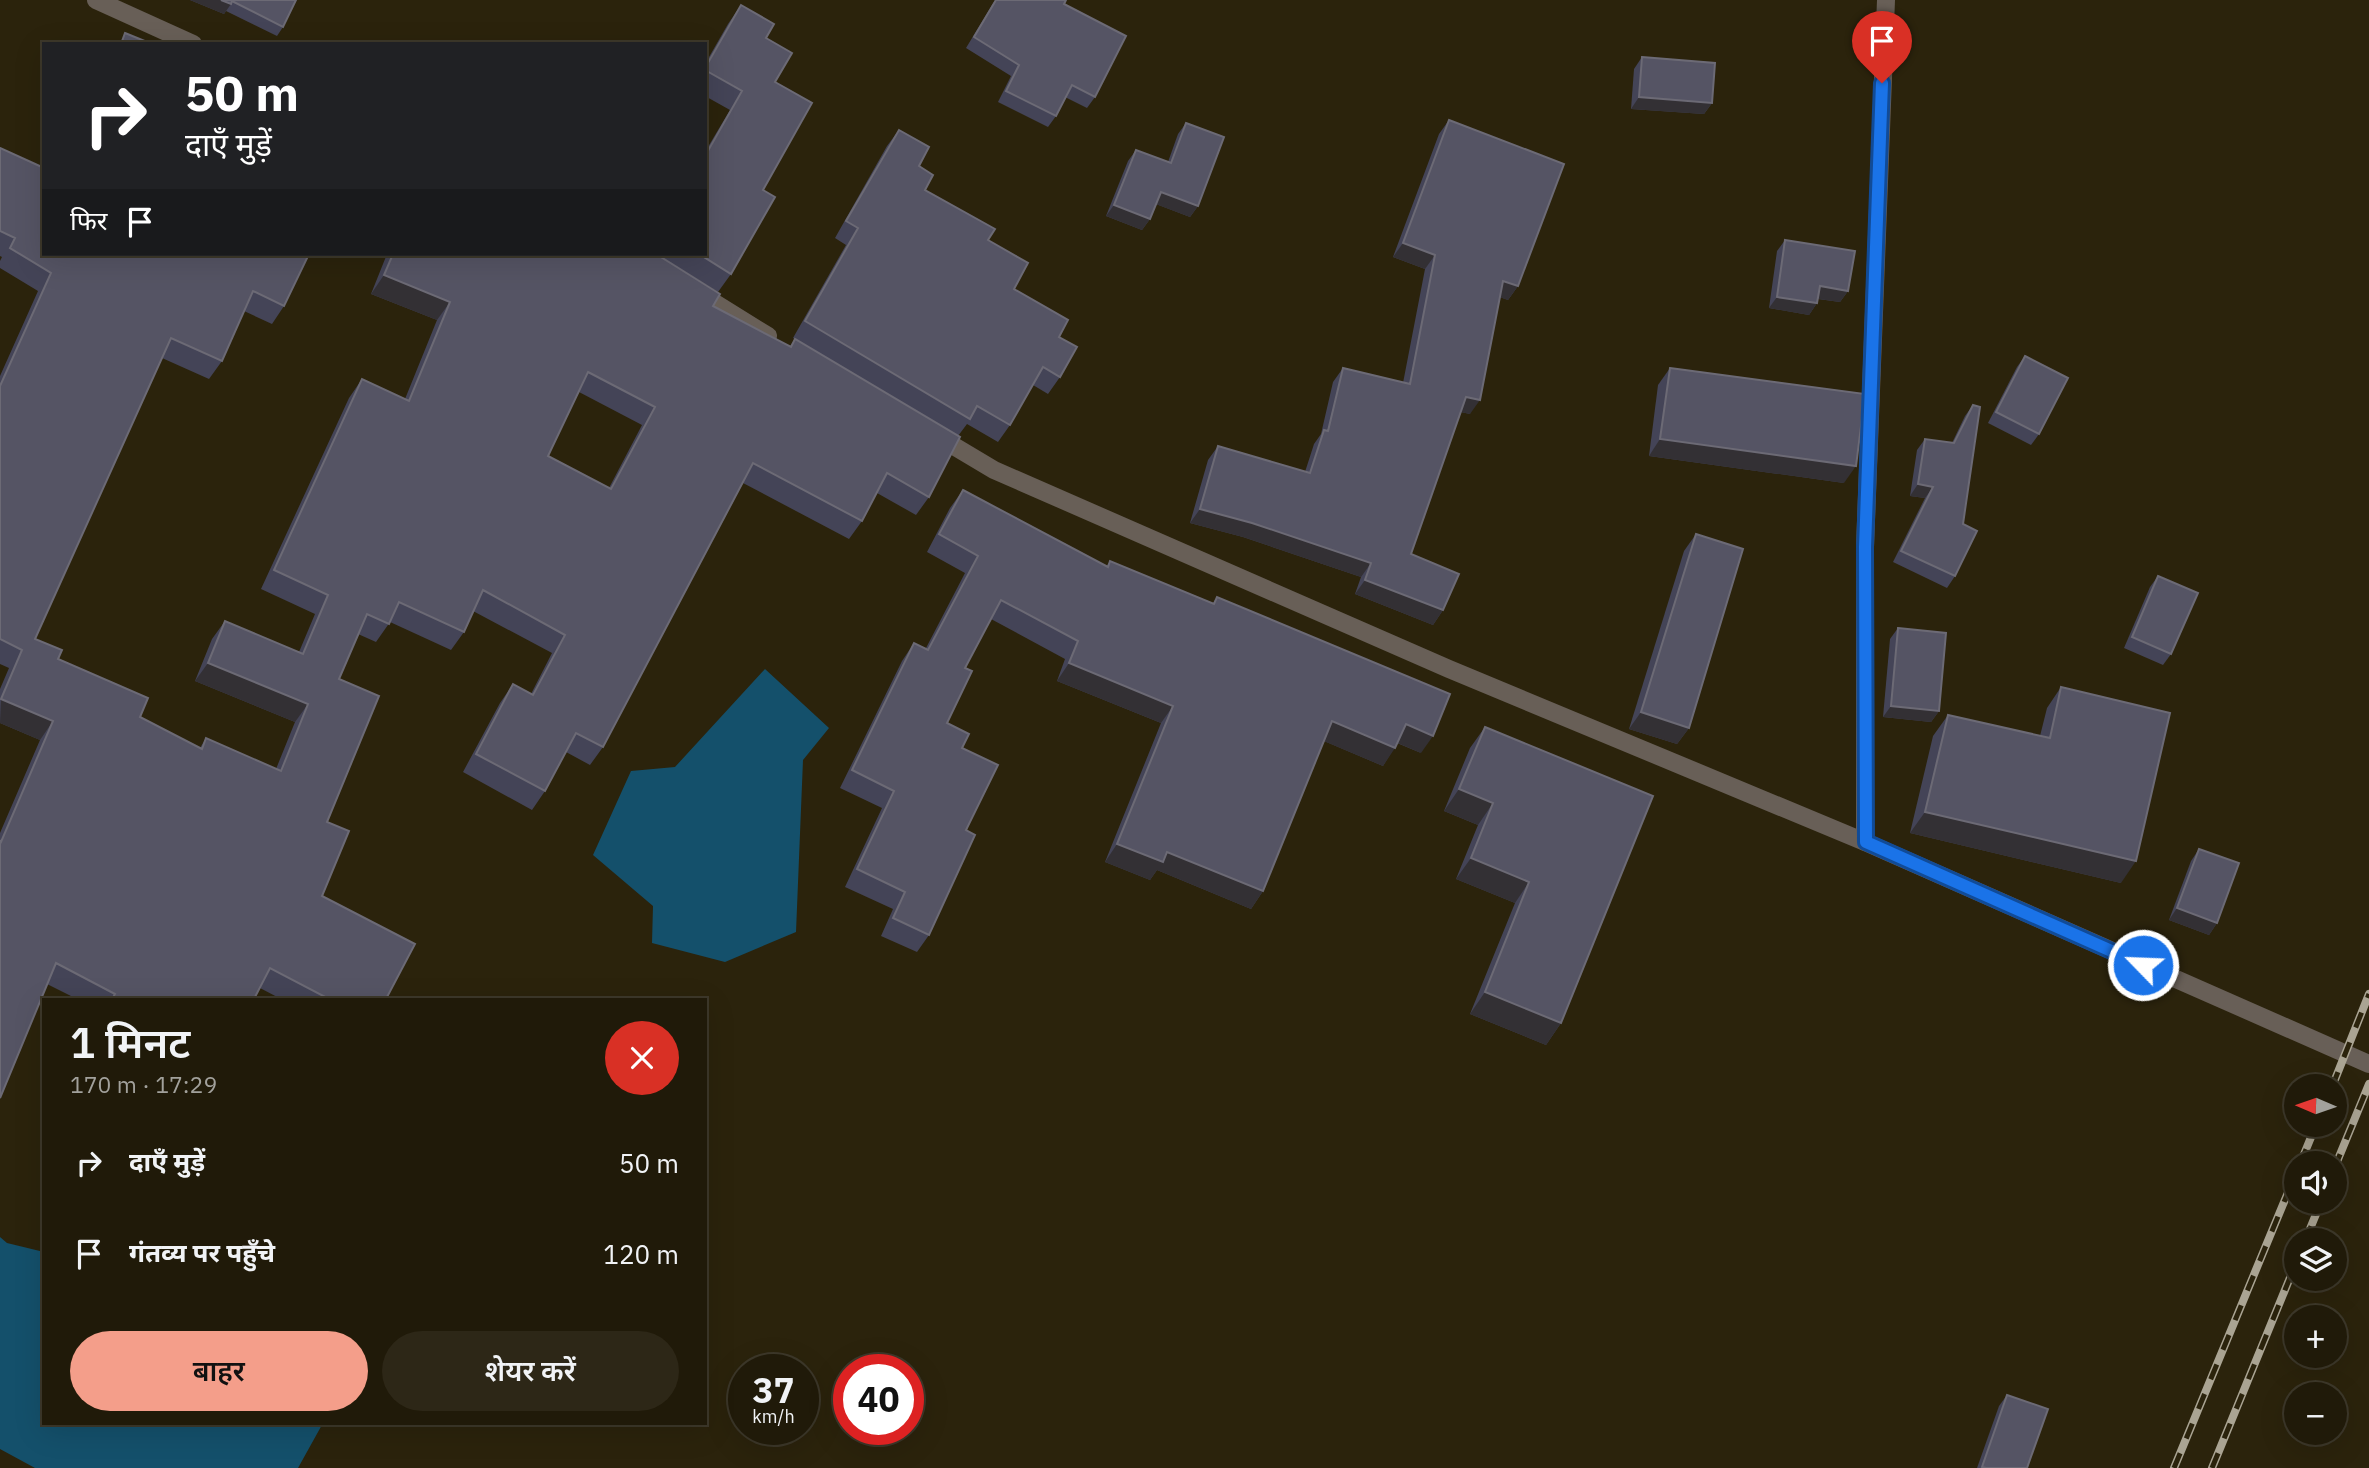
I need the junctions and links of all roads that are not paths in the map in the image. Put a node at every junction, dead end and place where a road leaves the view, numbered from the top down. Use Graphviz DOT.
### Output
graph roads {
  1 [pos="96,0"];
  2 [pos="1886,0"];
  3 [pos="189,42"];
  4 [pos="679,281"];
  5 [pos="781,344"];
  6 [pos="923,428"];
  7 [pos="1866,842"];
  8 [pos="2369,1064"];
  1 -- 3 [label="street"];
  2 -- 7 [label="street"];
  4 -- 5 [label="street"];
  6 -- 7 [label="street"];
  7 -- 8 [label="street"];
}
